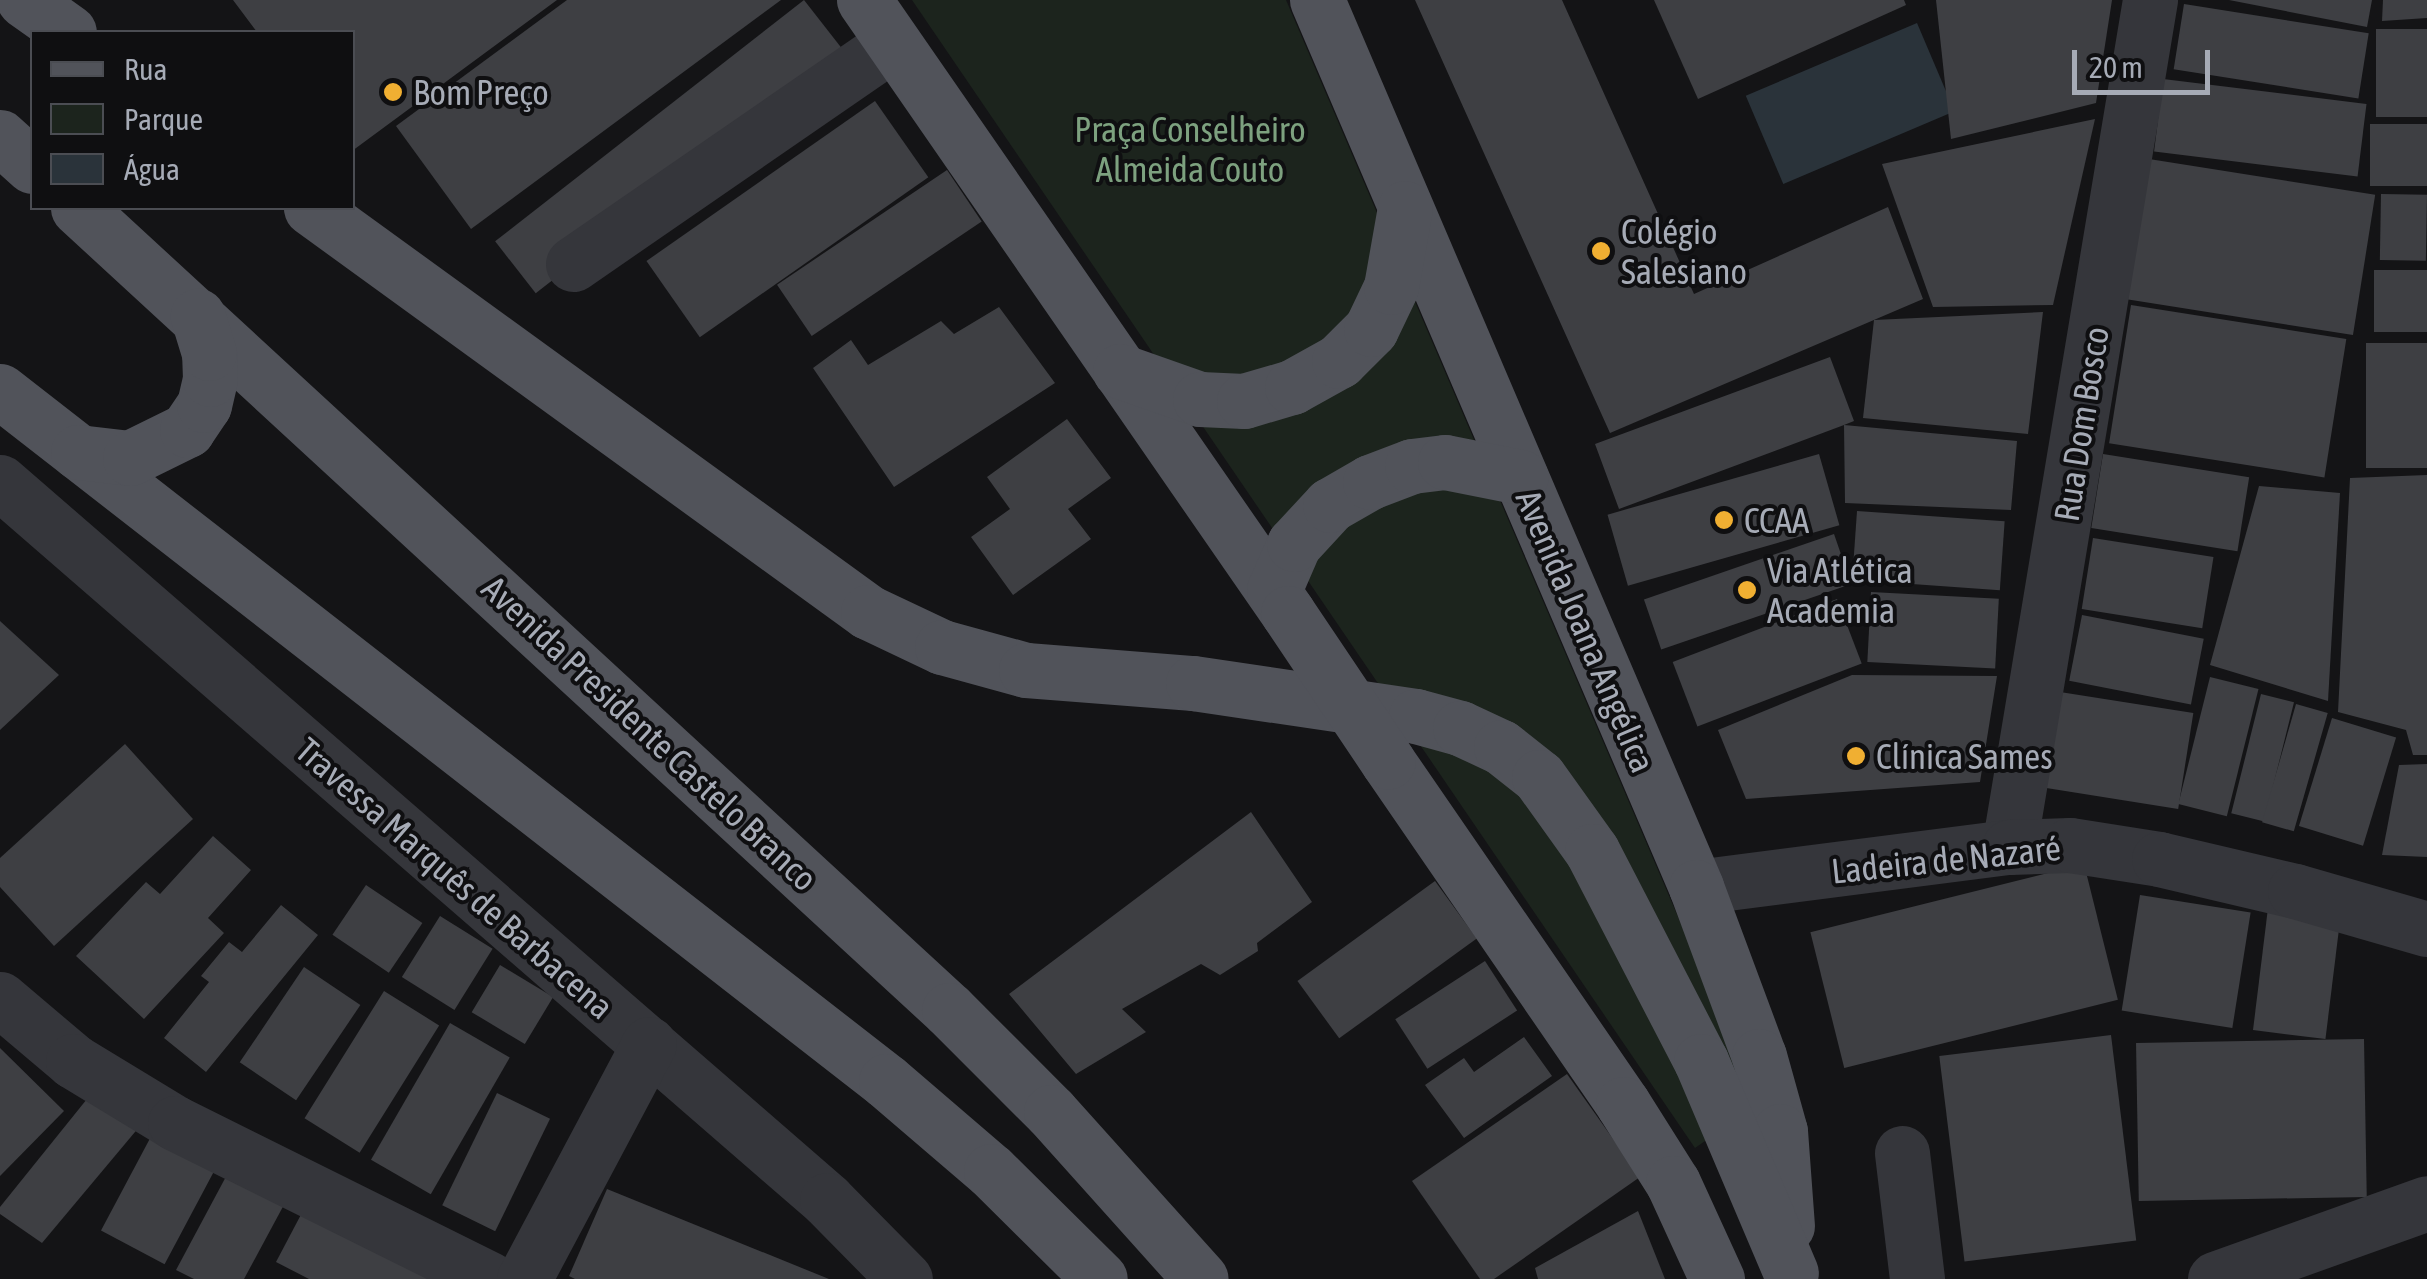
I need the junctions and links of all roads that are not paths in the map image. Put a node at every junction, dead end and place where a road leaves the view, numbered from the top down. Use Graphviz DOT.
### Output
graph roads {
  1 [pos="24,0"];
  2 [pos="1317,0"];
  3 [pos="2150,0"];
  4 [pos="878,21"];
  5 [pos="66,30"];
  6 [pos="0,137"];
  7 [pos="30,164"];
  8 [pos="1405,208"];
  9 [pos="80,210"];
  10 [pos="315,210"];
  11 [pos="573,264"];
  12 [pos="198,316"];
  13 [pos="1120,371"];
  14 [pos="0,391"];
  15 [pos="78,452"];
  16 [pos="1521,477"];
  17 [pos="0,482"];
  18 [pos="1281,601"];
  19 [pos="2010,847"];
  20 [pos="1696,887"];
  21 [pos="2427,929"];
  22 [pos="1,1002"];
  23 [pos="648,1044"];
  24 [pos="1739,1151"];
  25 [pos="1902,1153"];
  26 [pos="1673,1183"];
  27 [pos="2427,1203"];
  28 [pos="1791,1276"];
  29 [pos="489,1279"];
  30 [pos="524,1279"];
  31 [pos="905,1279"];
  32 [pos="1100,1279"];
  33 [pos="1201,1279"];
  34 [pos="1717,1279"];
  35 [pos="1917,1279"];
  36 [pos="2215,1279"];
  1 -- 5 [label="main road"];
  2 -- 8 [label="main road, Avenida Joana Angélica"];
  3 -- 19 [label="street, Rua Dom Bosco"];
  4 -- 11 [label="street"];
  4 -- 13 [label="main road"];
  6 -- 7 [label="main road"];
  8 -- 13 [label="main road"];
  8 -- 16 [label="main road, Avenida Joana Angélica"];
  9 -- 12 [label="main road, Avenida Presidente Castelo Branco"];
  10 -- 24 [label="main road"];
  12 -- 15 [label="main road"];
  12 -- 33 [label="main road, Avenida Presidente Castelo Branco"];
  13 -- 18 [label="main road"];
  14 -- 15 [label="main road"];
  15 -- 32 [label="main road"];
  16 -- 18 [label="main road"];
  16 -- 20 [label="main road, Avenida Joana Angélica"];
  17 -- 23 [label="street, Travessa Marquês de Barbacena"];
  18 -- 26 [label="main road, bridge"];
  19 -- 20 [label="street, Ladeira de Nazaré"];
  19 -- 21 [label="street, Ladeira de Nazaré"];
  20 -- 28 [label="main road, Avenida Joana Angélica"];
  22 -- 29 [label="street"];
  23 -- 30 [label="street"];
  23 -- 31 [label="street, Travessa Marquês de Barbacena"];
  24 -- 26 [label="main road"];
  24 -- 28 [label="main road"];
  25 -- 35 [label="street"];
  26 -- 34 [label="main road"];
  27 -- 36 [label="street"];
}
